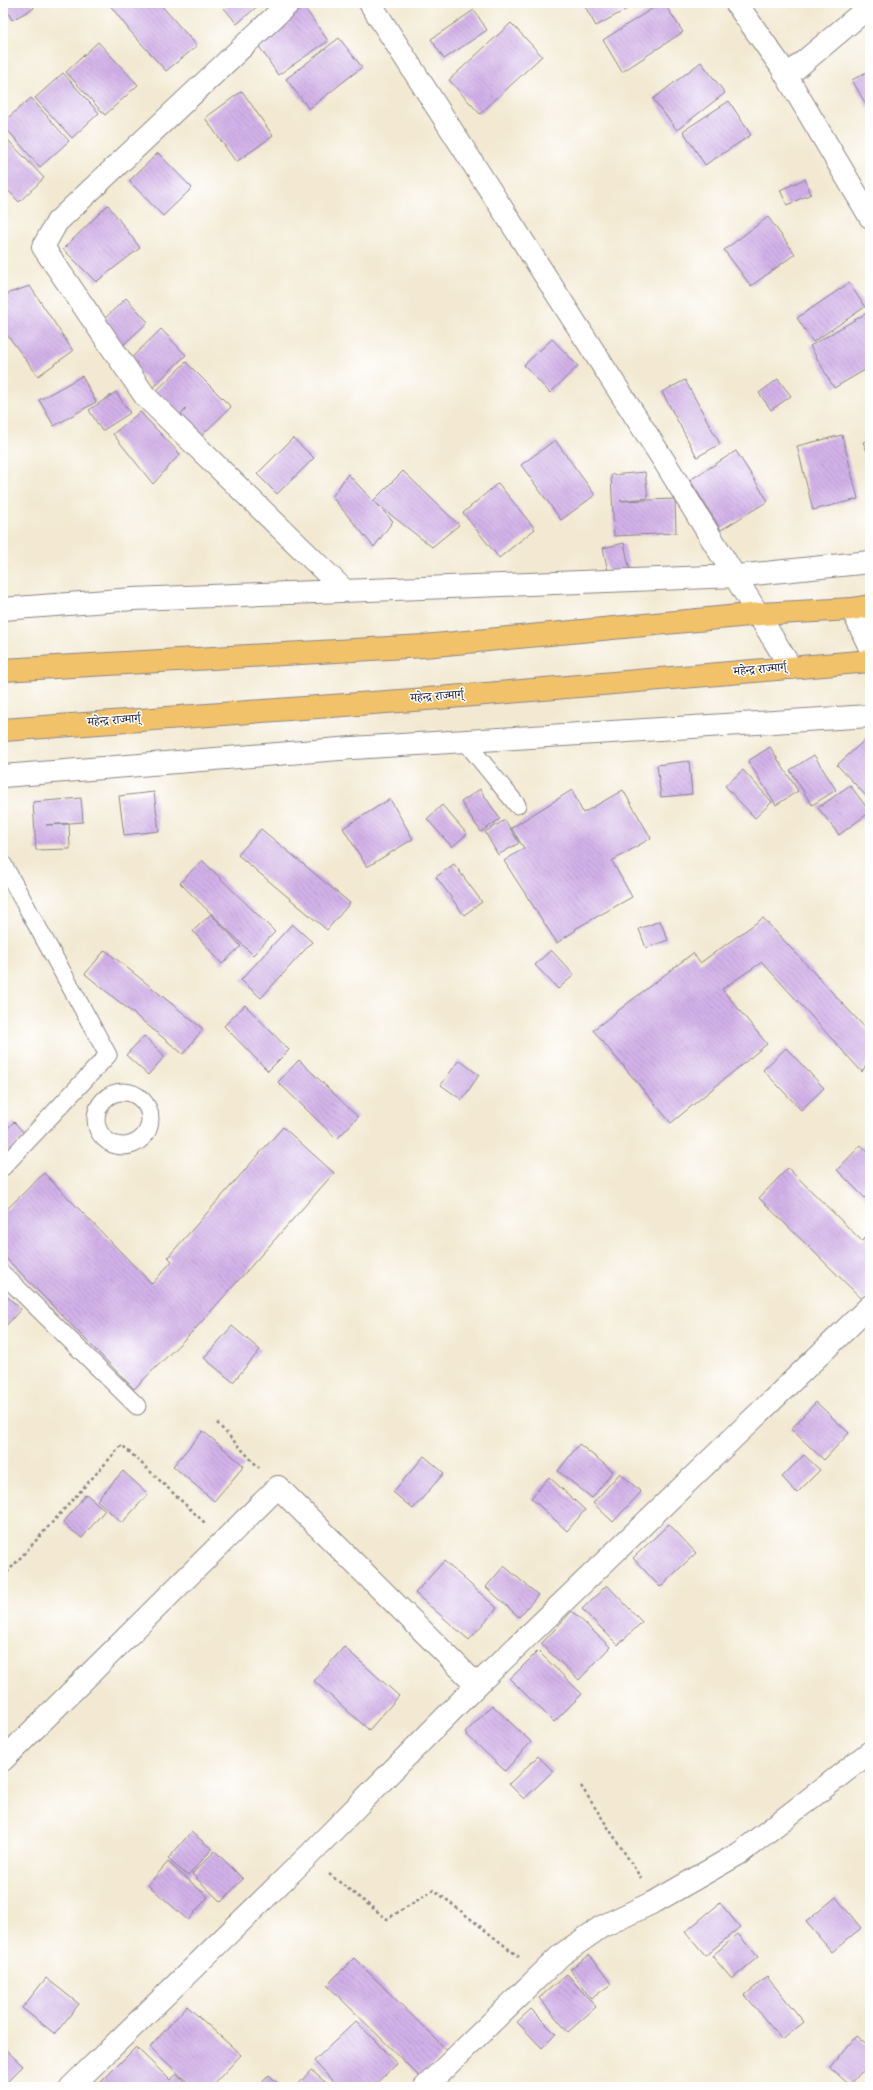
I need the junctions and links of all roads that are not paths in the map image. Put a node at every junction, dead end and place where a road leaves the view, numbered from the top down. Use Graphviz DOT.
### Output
graph roads {
  1 [pos="289,3"];
  2 [pos="370,3"];
  3 [pos="736,3"];
  4 [pos="870,6"];
  5 [pos="787,76"];
  6 [pos="870,217"];
  7 [pos="870,562"];
  8 [pos="736,576"];
  9 [pos="344,590"];
  10 [pos="861,607"];
  11 [pos="3,609"];
  12 [pos="760,614"];
  13 [pos="870,648"];
  14 [pos="870,661"];
  15 [pos="791,668"];
  16 [pos="3,670"];
  17 [pos="870,716"];
  18 [pos="3,730"];
  19 [pos="466,741"];
  20 [pos="3,776"];
  21 [pos="517,805"];
  22 [pos="3,864"];
  23 [pos="82,1082"];
  24 [pos="102,1101"];
  25 [pos="3,1167"];
  26 [pos="3,1274"];
  27 [pos="870,1306"];
  28 [pos="137,1406"];
  29 [pos="477,1685"];
  30 [pos="870,1752"];
  31 [pos="3,1760"];
  32 [pos="71,2087"];
  33 [pos="425,2087"];
  1 -- 9 [label="street"];
  2 -- 8 [label="street"];
  3 -- 5 [label="street"];
  4 -- 5 [label="street"];
  5 -- 6 [label="street"];
  7 -- 8 [label="street"];
  8 -- 9 [label="street"];
  8 -- 12 [label="street"];
  9 -- 11 [label="street"];
  10 -- 12 [label="highway"];
  10 -- 13 [label="street"];
  12 -- 15 [label="street"];
  12 -- 16 [label="highway"];
  14 -- 15 [label="highway, महेन्द्र राज्मार्ग्"];
  15 -- 18 [label="highway, महेन्द्र राज्मार्ग्"];
  17 -- 19 [label="street"];
  19 -- 20 [label="street"];
  19 -- 21 [label="lane"];
  22 -- 23 [label="lane"];
  23 -- 24 [label="lane"];
  23 -- 25 [label="lane"];
  26 -- 28 [label="lane"];
  27 -- 29 [label="street"];
  29 -- 31 [label="street"];
  29 -- 32 [label="street"];
  30 -- 33 [label="street"];
}
